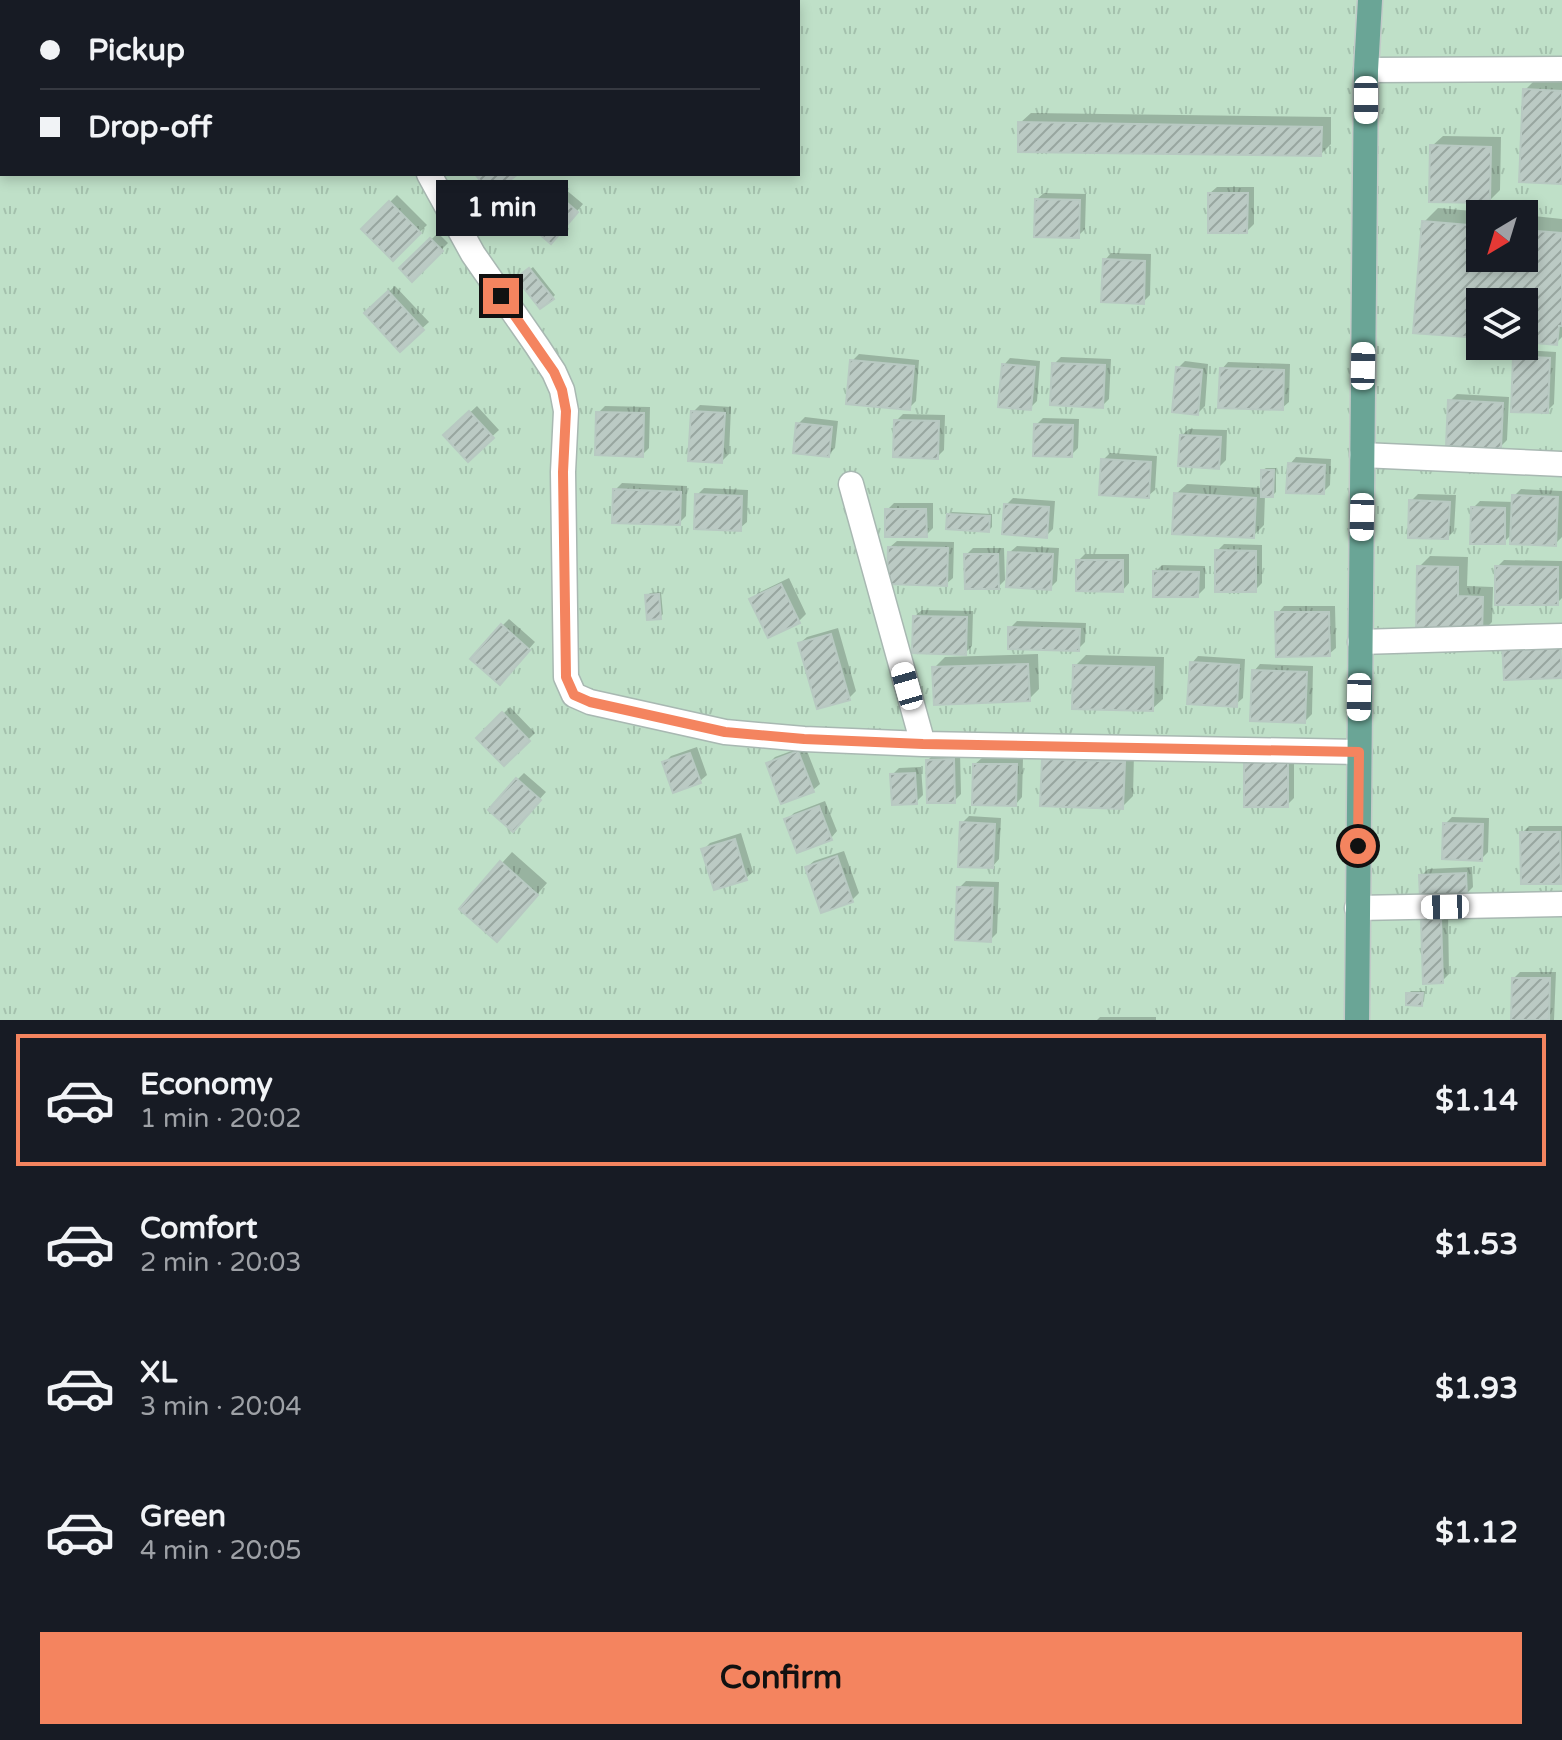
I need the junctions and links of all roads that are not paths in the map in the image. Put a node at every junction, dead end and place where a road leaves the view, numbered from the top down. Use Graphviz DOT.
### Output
graph roads {
  1 [pos="1370,0"];
  2 [pos="1562,69"];
  3 [pos="1366,70"];
  4 [pos="430,176"];
  5 [pos="1362,455"];
  6 [pos="1562,464"];
  7 [pos="851,484"];
  8 [pos="1562,636"];
  9 [pos="1360,642"];
  10 [pos="923,744"];
  11 [pos="1359,752"];
  12 [pos="1562,904"];
  13 [pos="1357,908"];
  14 [pos="1357,1020"];
  1 -- 3 [label="main road"];
  2 -- 3 [label="street"];
  3 -- 5 [label="main road"];
  4 -- 10 [label="street"];
  5 -- 6 [label="street"];
  5 -- 9 [label="main road"];
  7 -- 10 [label="street"];
  8 -- 9 [label="street"];
  9 -- 11 [label="main road"];
  10 -- 11 [label="street"];
  11 -- 13 [label="main road"];
  12 -- 13 [label="street"];
  13 -- 14 [label="main road"];
}
